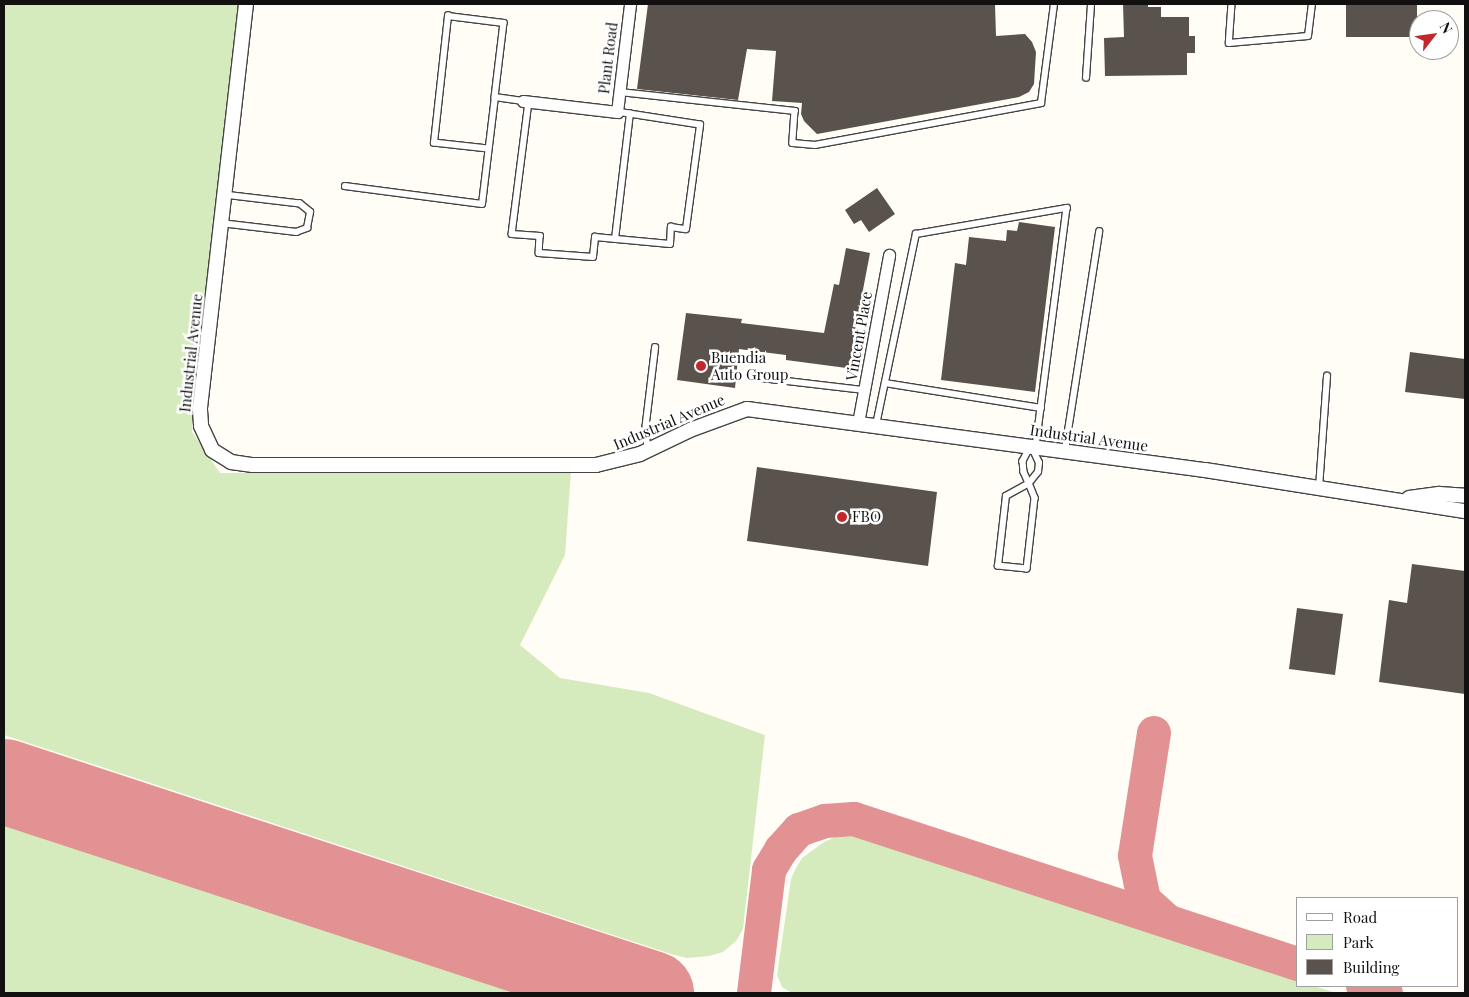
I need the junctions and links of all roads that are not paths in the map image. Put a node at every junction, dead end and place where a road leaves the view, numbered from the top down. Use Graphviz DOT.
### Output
graph roads {
  1 [pos="246,4"];
  2 [pos="630,4"];
  3 [pos="1054,4"];
  4 [pos="1091,4"];
  5 [pos="1232,4"];
  6 [pos="1312,4"];
  7 [pos="1086,78"];
  8 [pos="619,92"];
  9 [pos="494,97"];
  10 [pos="526,102"];
  11 [pos="616,112"];
  12 [pos="630,114"];
  13 [pos="488,149"];
  14 [pos="345,186"];
  15 [pos="224,195"];
  16 [pos="221,223"];
  17 [pos="1099,232"];
  18 [pos="615,239"];
  19 [pos="889,255"];
  20 [pos="655,348"];
  21 [pos="1327,376"];
  22 [pos="753,377"];
  23 [pos="885,383"];
  24 [pos="864,390"];
  25 [pos="1041,408"];
  26 [pos="858,423"];
  27 [pos="876,426"];
  28 [pos="1034,446"];
  29 [pos="648,450"];
  30 [pos="1064,451"];
  31 [pos="1029,482"];
  32 [pos="1319,488"];
  33 [pos="1465,496"];
  34 [pos="1394,500"];
  35 [pos="1465,511"];
  1 -- 15 [label="street, Industrial Avenue"];
  2 -- 8 [label="street, Plant Road"];
  3 -- 8 [label="lane"];
  4 -- 7 [label="lane"];
  5 -- 6 [label="lane"];
  8 -- 11 [label="street, Plant Road"];
  9 -- 10 [label="lane"];
  9 -- 13 [label="lane"];
  9 -- 13 [label="lane"];
  10 -- 11 [label="street, Plant Road"];
  10 -- 18 [label="lane"];
  11 -- 12 [label="lane"];
  12 -- 18 [label="lane"];
  12 -- 18 [label="lane"];
  13 -- 14 [label="lane"];
  15 -- 16 [label="street, Industrial Avenue"];
  15 -- 16 [label="lane"];
  16 -- 29 [label="street, Industrial Avenue"];
  17 -- 30 [label="lane"];
  19 -- 24 [label="street, Vincent Place"];
  20 -- 29 [label="lane"];
  21 -- 32 [label="lane"];
  22 -- 24 [label="lane"];
  23 -- 25 [label="lane"];
  23 -- 25 [label="lane"];
  23 -- 27 [label="lane"];
  24 -- 26 [label="street, Vincent Place"];
  25 -- 28 [label="lane"];
  26 -- 27 [label="street, Industrial Avenue"];
  26 -- 29 [label="street, Industrial Avenue"];
  27 -- 28 [label="street, Industrial Avenue"];
  28 -- 30 [label="street, Industrial Avenue"];
  28 -- 31 [label="lane"];
  28 -- 31 [label="lane"];
  30 -- 32 [label="street, Industrial Avenue"];
  31 -- 31 [label="lane"];
  32 -- 34 [label="street, Industrial Avenue"];
  33 -- 34 [label="street"];
  34 -- 35 [label="street, Industrial Avenue"];
}
